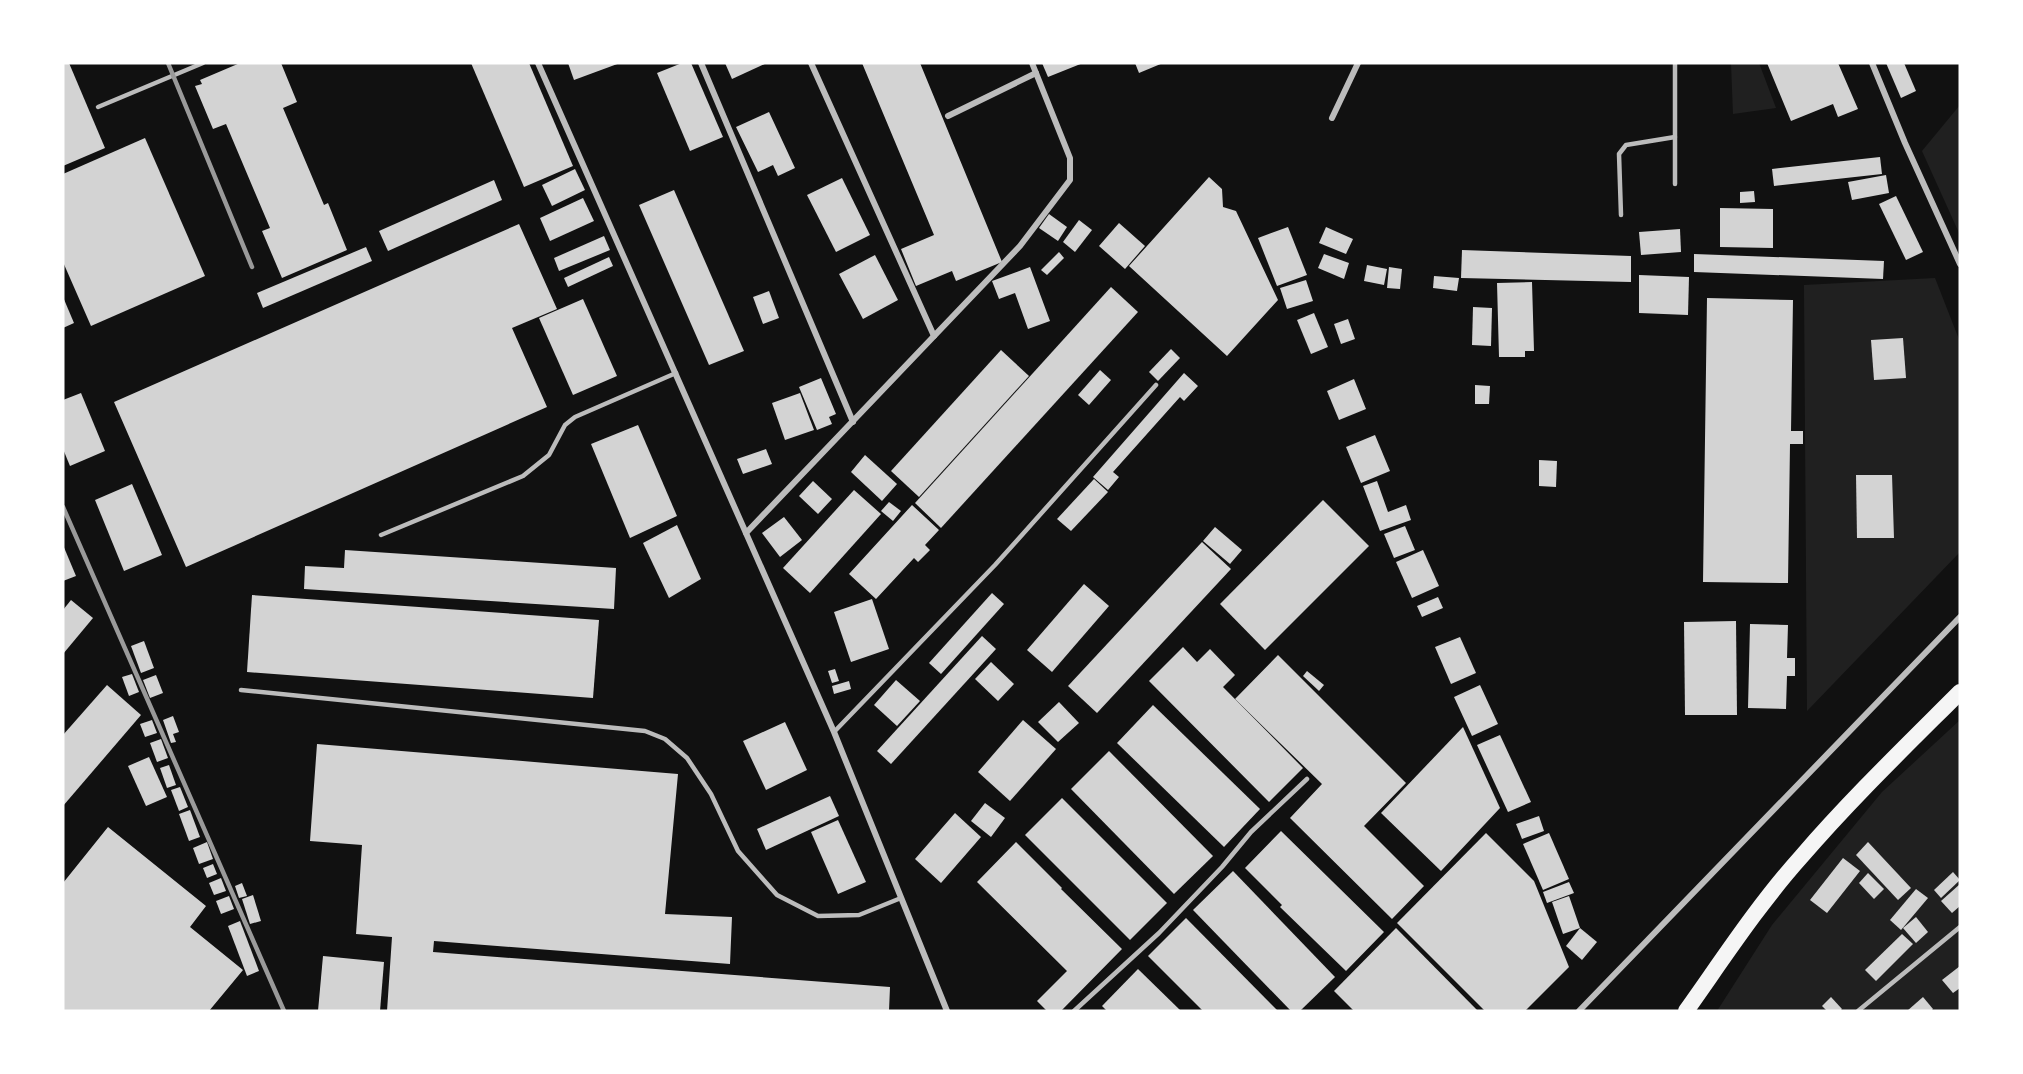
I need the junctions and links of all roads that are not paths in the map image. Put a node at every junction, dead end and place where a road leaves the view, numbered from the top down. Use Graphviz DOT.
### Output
graph roads {
  1 [pos="203,63"];
  2 [pos="538,63"];
  3 [pos="701,63"];
  4 [pos="812,63"];
  5 [pos="1032,63"];
  6 [pos="1358,63"];
  7 [pos="1675,63"];
  8 [pos="1872,63"];
  9 [pos="1036,73"];
  10 [pos="98,107"];
  11 [pos="948,116"];
  12 [pos="1332,118"];
  13 [pos="1675,137"];
  14 [pos="1675,184"];
  15 [pos="1621,215"];
  16 [pos="1960,264"];
  17 [pos="934,336"];
  18 [pos="676,373"];
  19 [pos="1156,385"];
  20 [pos="853,422"];
  21 [pos="746,533"];
  22 [pos="381,536"];
  23 [pos="1960,617"];
  24 [pos="241,690"];
  25 [pos="1960,692"];
  26 [pos="834,732"];
  27 [pos="1307,779"];
  28 [pos="901,898"];
  29 [pos="1960,927"];
  30 [pos="1862,1010"];
  31 [pos="947,1011"];
  32 [pos="1074,1011"];
  33 [pos="1578,1011"];
  34 [pos="1686,1011"];
  1 -- 10 [label="lane"];
  2 -- 18 [label="street"];
  3 -- 20 [label="street"];
  4 -- 17 [label="street"];
  5 -- 9 [label="street"];
  6 -- 12 [label="street"];
  7 -- 13 [label="lane"];
  8 -- 16 [label="street"];
  9 -- 11 [label="street"];
  9 -- 17 [label="street"];
  13 -- 14 [label="lane"];
  13 -- 15 [label="lane"];
  17 -- 20 [label="street"];
  18 -- 21 [label="street"];
  18 -- 22 [label="lane"];
  19 -- 26 [label="lane"];
  20 -- 21 [label="street"];
  21 -- 26 [label="street"];
  23 -- 33 [label="street"];
  24 -- 28 [label="lane"];
  25 -- 34 [label="highway"];
  26 -- 28 [label="street"];
  27 -- 32 [label="lane"];
  28 -- 31 [label="street"];
  29 -- 30 [label="lane"];
}
